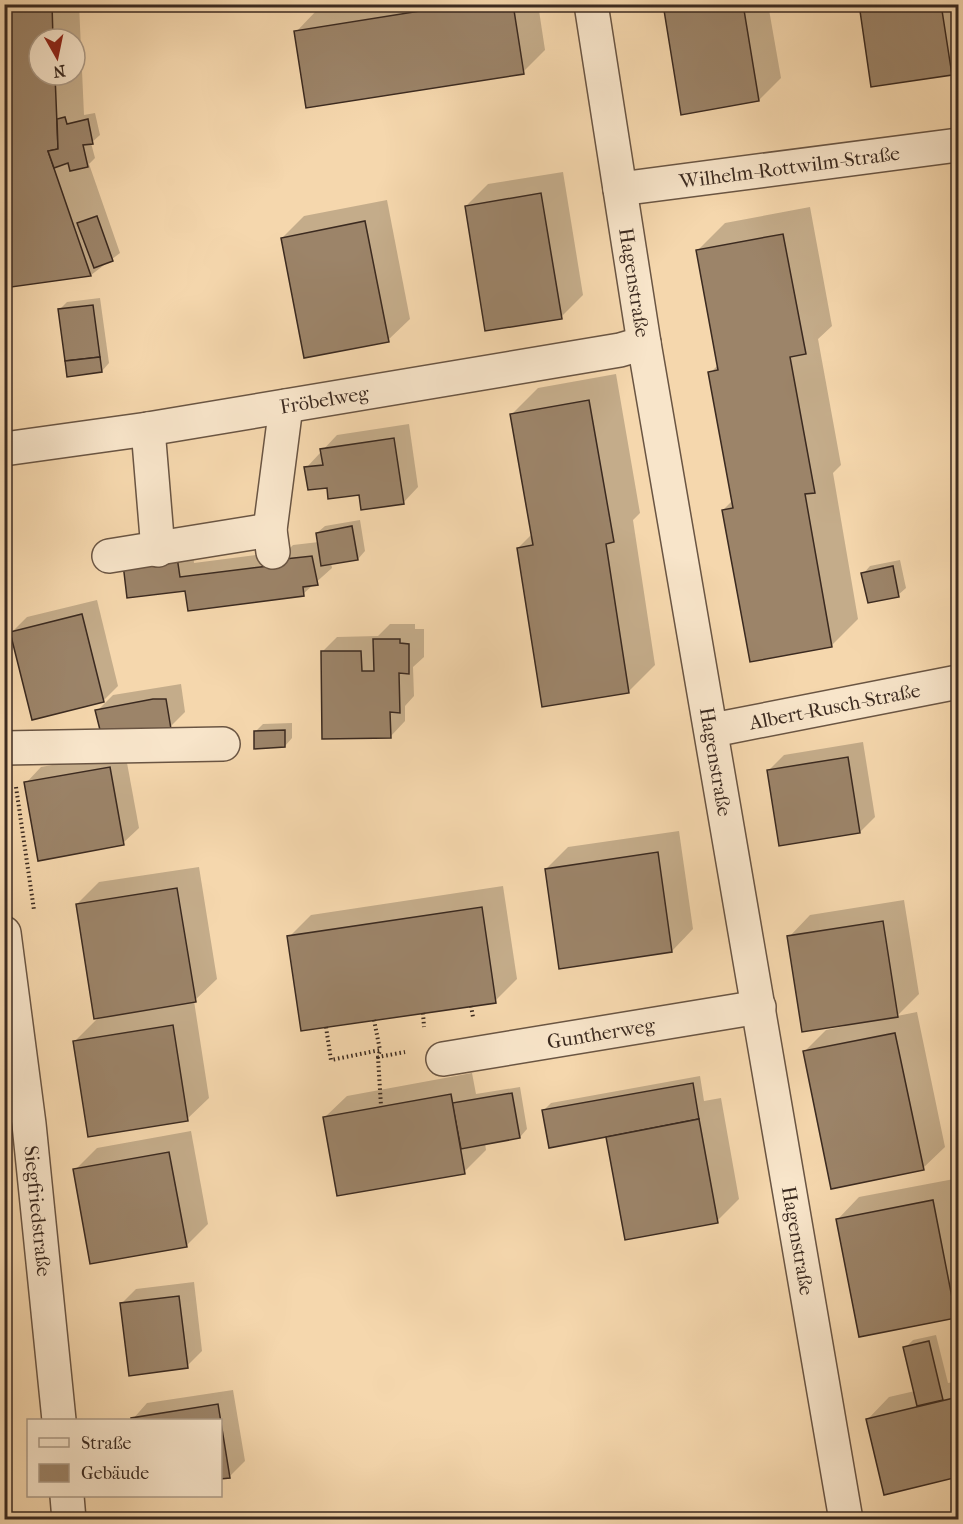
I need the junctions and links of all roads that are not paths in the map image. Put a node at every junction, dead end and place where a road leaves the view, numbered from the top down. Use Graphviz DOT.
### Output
graph roads {
  1 [pos="591,4"];
  2 [pos="958,145"];
  3 [pos="620,189"];
  4 [pos="644,343"];
  5 [pos="286,406"];
  6 [pos="148,429"];
  7 [pos="4,449"];
  8 [pos="158,550"];
  9 [pos="110,556"];
  10 [pos="958,682"];
  11 [pos="712,730"];
  12 [pos="223,744"];
  13 [pos="4,748"];
  14 [pos="4,933"];
  15 [pos="759,1007"];
  16 [pos="443,1059"];
  17 [pos="59,1419"];
  18 [pos="67,1497"];
  19 [pos="69,1520"];
  20 [pos="846,1520"];
  1 -- 3 [label="street, Hagenstraße"];
  2 -- 3 [label="street, Wilhelm-Rottwilm-Straße"];
  3 -- 4 [label="street, Hagenstraße"];
  4 -- 5 [label="street, Fröbelweg"];
  4 -- 11 [label="street, Hagenstraße"];
  5 -- 6 [label="street, Fröbelweg"];
  5 -- 8 [label="street"];
  6 -- 7 [label="street, Fröbelweg"];
  6 -- 8 [label="street"];
  8 -- 9 [label="street"];
  10 -- 11 [label="street, Albert-Rusch-Straße"];
  11 -- 15 [label="street, Hagenstraße"];
  12 -- 13 [label="street"];
  14 -- 17 [label="street, Siegfriedstraße"];
  15 -- 16 [label="street, Guntherweg"];
  15 -- 20 [label="street, Hagenstraße"];
  18 -- 19 [label="street"];
}
